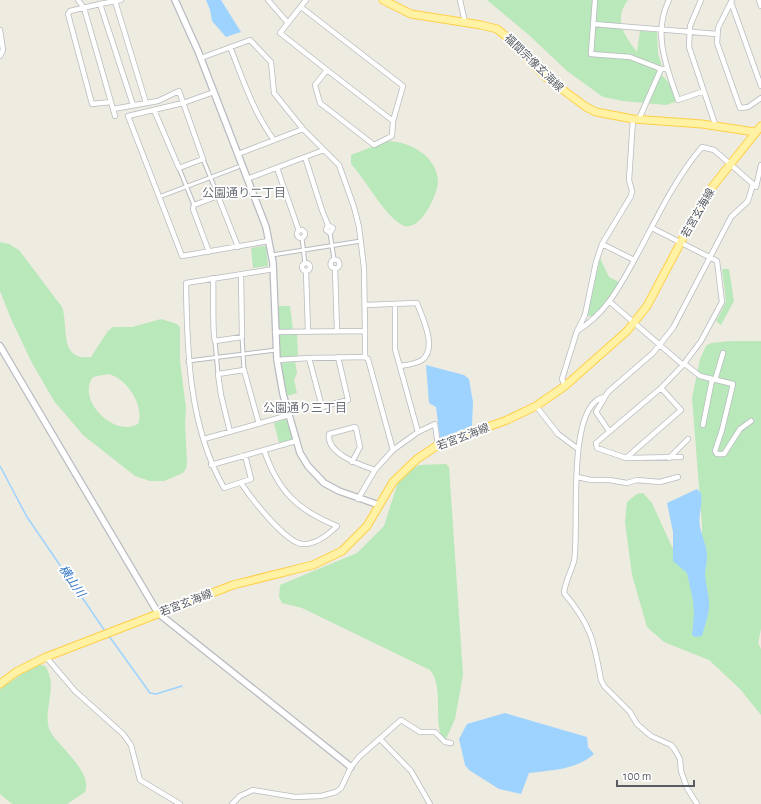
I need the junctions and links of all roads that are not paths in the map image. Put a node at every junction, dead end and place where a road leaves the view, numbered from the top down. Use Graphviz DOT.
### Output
graph roads {
  1 [pos="78,0"];
  2 [pos="121,0"];
  3 [pos="175,0"];
  4 [pos="268,0"];
  5 [pos="306,0"];
  6 [pos="383,0"];
  7 [pos="460,0"];
  8 [pos="595,0"];
  9 [pos="669,0"];
  10 [pos="701,0"];
  11 [pos="759,0"];
  12 [pos="115,1"];
  13 [pos="732,1"];
  14 [pos="100,4"];
  15 [pos="761,6"];
  16 [pos="301,7"];
  17 [pos="84,8"];
  18 [pos="465,22"];
  19 [pos="288,23"];
  20 [pos="593,24"];
  21 [pos="0,30"];
  22 [pos="662,30"];
  23 [pos="689,32"];
  24 [pos="717,34"];
  25 [pos="230,47"];
  26 [pos="0,56"];
  27 [pos="201,58"];
  28 [pos="661,69"];
  29 [pos="667,69"];
  30 [pos="327,70"];
  31 [pos="761,86"];
  32 [pos="704,91"];
  33 [pos="214,92"];
  34 [pos="761,98"];
  35 [pos="111,102"];
  36 [pos="146,103"];
  37 [pos="183,103"];
  38 [pos="133,106"];
  39 [pos="113,109"];
  40 [pos="154,110"];
  41 [pos="115,116"];
  42 [pos="636,119"];
  43 [pos="393,121"];
  44 [pos="761,126"];
  45 [pos="716,127"];
  46 [pos="303,129"];
  47 [pos="755,132"];
  48 [pos="274,140"];
  49 [pos="324,150"];
  50 [pos="238,154"];
  51 [pos="305,157"];
  52 [pos="203,159"];
  53 [pos="730,163"];
  54 [pos="761,165"];
  55 [pos="238,167"];
  56 [pos="179,168"];
  57 [pos="277,168"];
  58 [pos="210,177"];
  59 [pos="248,179"];
  60 [pos="756,186"];
  61 [pos="186,187"];
  62 [pos="218,196"];
  63 [pos="159,197"];
  64 [pos="194,205"];
  65 [pos="652,228"];
  66 [pos="330,232"];
  67 [pos="302,238"];
  68 [pos="269,241"];
  69 [pos="361,241"];
  70 [pos="681,243"];
  71 [pos="602,244"];
  72 [pos="333,246"];
  73 [pos="238,247"];
  74 [pos="304,250"];
  75 [pos="209,252"];
  76 [pos="272,255"];
  77 [pos="711,257"];
  78 [pos="334,259"];
  79 [pos="634,260"];
  80 [pos="306,264"];
  81 [pos="274,269"];
  82 [pos="241,274"];
  83 [pos="213,278"];
  84 [pos="610,302"];
  85 [pos="395,304"];
  86 [pos="365,305"];
  87 [pos="635,323"];
  88 [pos="337,331"];
  89 [pos="365,331"];
  90 [pos="577,331"];
  91 [pos="276,332"];
  92 [pos="308,332"];
  93 [pos="242,337"];
  94 [pos="216,341"];
  95 [pos="660,345"];
  96 [pos="0,346"];
  97 [pos="276,350"];
  98 [pos="723,353"];
  99 [pos="243,354"];
  100 [pos="338,357"];
  101 [pos="365,357"];
  102 [pos="217,358"];
  103 [pos="309,358"];
  104 [pos="277,360"];
  105 [pos="188,361"];
  106 [pos="683,365"];
  107 [pos="400,366"];
  108 [pos="244,370"];
  109 [pos="218,374"];
  110 [pos="714,380"];
  111 [pos="565,386"];
  112 [pos="661,388"];
  113 [pos="604,397"];
  114 [pos="536,406"];
  115 [pos="289,415"];
  116 [pos="751,421"];
  117 [pos="259,424"];
  118 [pos="703,425"];
  119 [pos="609,431"];
  120 [pos="230,432"];
  121 [pos="418,432"];
  122 [pos="204,439"];
  123 [pos="688,440"];
  124 [pos="296,441"];
  125 [pos="438,445"];
  126 [pos="578,449"];
  127 [pos="264,450"];
  128 [pos="393,450"];
  129 [pos="245,455"];
  130 [pos="681,457"];
  131 [pos="626,458"];
  132 [pos="669,458"];
  133 [pos="352,462"];
  134 [pos="211,464"];
  135 [pos="375,470"];
  136 [pos="577,476"];
  137 [pos="678,477"];
  138 [pos="241,483"];
  139 [pos="358,498"];
  140 [pos="379,505"];
  141 [pos="158,613"];
  142 [pos="46,657"];
  143 [pos="0,684"];
  144 [pos="380,739"];
  145 [pos="451,743"];
  146 [pos="351,767"];
  147 [pos="180,804"];
  148 [pos="232,804"];
  149 [pos="430,804"];
  150 [pos="697,804"];
  1 -- 17 [label="street"];
  2 -- 12 [label="street"];
  3 -- 27 [label="street"];
  4 -- 19 [label="street"];
  5 -- 16 [label="street"];
  6 -- 18 [label="main road, 福間宗像玄海線"];
  7 -- 18 [label="street"];
  8 -- 20 [label="street"];
  9 -- 22 [label="street"];
  10 -- 23 [label="street"];
  11 -- 15 [label="street"];
  12 -- 14 [label="street"];
  12 -- 36 [label="street"];
  13 -- 24 [label="street"];
  13 -- 31 [label="street"];
  14 -- 17 [label="street"];
  14 -- 38 [label="street"];
  16 -- 19 [label="street"];
  16 -- 43 [label="street"];
  17 -- 35 [label="street"];
  17 -- 35 [label="street"];
  18 -- 42 [label="main road, 福間宗像玄海線"];
  19 -- 30 [label="street"];
  20 -- 22 [label="street"];
  20 -- 28 [label="street"];
  21 -- 26 [label="street"];
  22 -- 23 [label="street"];
  22 -- 29 [label="street"];
  23 -- 24 [label="street"];
  23 -- 32 [label="street"];
  24 -- 34 [label="street"];
  25 -- 27 [label="street"];
  25 -- 46 [label="street"];
  25 -- 48 [label="street"];
  27 -- 33 [label="street"];
  28 -- 29 [label="street"];
  28 -- 42 [label="street"];
  29 -- 32 [label="street"];
  30 -- 43 [label="street"];
  30 -- 43 [label="street"];
  32 -- 45 [label="street"];
  33 -- 37 [label="street"];
  33 -- 50 [label="street"];
  35 -- 39 [label="street"];
  36 -- 37 [label="street"];
  36 -- 38 [label="street"];
  37 -- 40 [label="street"];
  37 -- 52 [label="street"];
  38 -- 39 [label="street"];
  39 -- 41 [label="street"];
  40 -- 56 [label="street"];
  40 -- 63 [label="street"];
  42 -- 45 [label="main road, 福間宗像玄海線"];
  42 -- 71 [label="street"];
  44 -- 47 [label="main road, 若宮玄海線"];
  45 -- 47 [label="main road, 福間宗像玄海線"];
  46 -- 48 [label="street"];
  46 -- 49 [label="street"];
  47 -- 53 [label="main road, 若宮玄海線"];
  48 -- 50 [label="street"];
  49 -- 51 [label="street"];
  49 -- 69 [label="street"];
  50 -- 59 [label="street"];
  51 -- 57 [label="street"];
  51 -- 66 [label="street"];
  52 -- 56 [label="street"];
  52 -- 58 [label="street"];
  53 -- 65 [label="street"];
  53 -- 70 [label="main road, 若宮玄海線"];
  53 -- 77 [label="street"];
  54 -- 60 [label="street"];
  55 -- 58 [label="street"];
  56 -- 61 [label="street"];
  57 -- 59 [label="street"];
  57 -- 67 [label="street"];
  58 -- 61 [label="street"];
  58 -- 62 [label="street"];
  59 -- 68 [label="street"];
  61 -- 63 [label="street"];
  61 -- 64 [label="street"];
  62 -- 64 [label="street"];
  62 -- 73 [label="street"];
  63 -- 75 [label="street"];
  64 -- 75 [label="street"];
  65 -- 70 [label="street"];
  65 -- 79 [label="street"];
  66 -- 72 [label="street"];
  67 -- 74 [label="street"];
  68 -- 73 [label="street"];
  68 -- 76 [label="street"];
  69 -- 72 [label="street"];
  69 -- 86 [label="street"];
  70 -- 77 [label="street"];
  70 -- 87 [label="main road, 若宮玄海線"];
  71 -- 79 [label="street"];
  71 -- 90 [label="street"];
  72 -- 74 [label="street"];
  72 -- 78 [label="street"];
  73 -- 75 [label="street"];
  74 -- 76 [label="street"];
  74 -- 80 [label="street"];
  76 -- 81 [label="street"];
  77 -- 95 [label="street"];
  77 -- 106 [label="street"];
  78 -- 88 [label="street"];
  79 -- 84 [label="street"];
  80 -- 92 [label="street"];
  81 -- 82 [label="street"];
  81 -- 91 [label="street"];
  82 -- 83 [label="street"];
  82 -- 93 [label="street"];
  83 -- 94 [label="street"];
  83 -- 105 [label="street"];
  84 -- 87 [label="street"];
  84 -- 90 [label="street"];
  85 -- 86 [label="street"];
  85 -- 107 [label="street"];
  85 -- 107 [label="street"];
  86 -- 89 [label="street"];
  87 -- 95 [label="street"];
  87 -- 111 [label="main road, 若宮玄海線"];
  88 -- 89 [label="street"];
  88 -- 92 [label="street"];
  89 -- 101 [label="street"];
  90 -- 111 [label="street"];
  91 -- 92 [label="street"];
  91 -- 97 [label="street"];
  93 -- 94 [label="street"];
  93 -- 99 [label="street"];
  94 -- 102 [label="street"];
  95 -- 106 [label="street"];
  95 -- 113 [label="street"];
  96 -- 141 [label="street"];
  97 -- 99 [label="street"];
  97 -- 104 [label="street"];
  98 -- 110 [label="street"];
  99 -- 102 [label="street"];
  99 -- 108 [label="street"];
  100 -- 101 [label="street"];
  100 -- 103 [label="street"];
  100 -- 103 [label="street"];
  101 -- 128 [label="street"];
  102 -- 105 [label="street"];
  102 -- 109 [label="street"];
  103 -- 104 [label="street"];
  104 -- 115 [label="street"];
  105 -- 122 [label="street"];
  106 -- 110 [label="street"];
  106 -- 112 [label="street"];
  107 -- 121 [label="street"];
  108 -- 109 [label="street"];
  108 -- 117 [label="street"];
  109 -- 120 [label="street"];
  110 -- 116 [label="street"];
  110 -- 118 [label="street"];
  111 -- 114 [label="main road, 若宮玄海線"];
  112 -- 119 [label="street"];
  112 -- 131 [label="street"];
  113 -- 119 [label="street"];
  113 -- 126 [label="street"];
  114 -- 125 [label="main road, 若宮玄海線"];
  114 -- 126 [label="street"];
  115 -- 117 [label="street"];
  115 -- 124 [label="street"];
  117 -- 120 [label="street"];
  119 -- 131 [label="street"];
  120 -- 122 [label="street"];
  121 -- 125 [label="street"];
  121 -- 128 [label="street"];
  122 -- 134 [label="street"];
  123 -- 132 [label="street"];
  124 -- 127 [label="street"];
  124 -- 139 [label="street"];
  125 -- 140 [label="main road, 若宮玄海線"];
  126 -- 136 [label="street"];
  127 -- 129 [label="street"];
  127 -- 138 [label="street"];
  128 -- 135 [label="street"];
  129 -- 134 [label="street"];
  129 -- 138 [label="street"];
  130 -- 132 [label="street"];
  131 -- 132 [label="street"];
  133 -- 133 [label="street"];
  133 -- 135 [label="street"];
  134 -- 138 [label="street"];
  135 -- 139 [label="street"];
  136 -- 137 [label="street"];
  136 -- 150 [label="street"];
  139 -- 140 [label="street"];
  140 -- 141 [label="main road, 若宮玄海線"];
  141 -- 142 [label="main road, 若宮玄海線"];
  141 -- 146 [label="street"];
  142 -- 143 [label="main road, 若宮玄海線"];
  142 -- 147 [label="street"];
  144 -- 145 [label="street"];
  144 -- 146 [label="street"];
  144 -- 149 [label="street"];
  146 -- 148 [label="street"];
}
